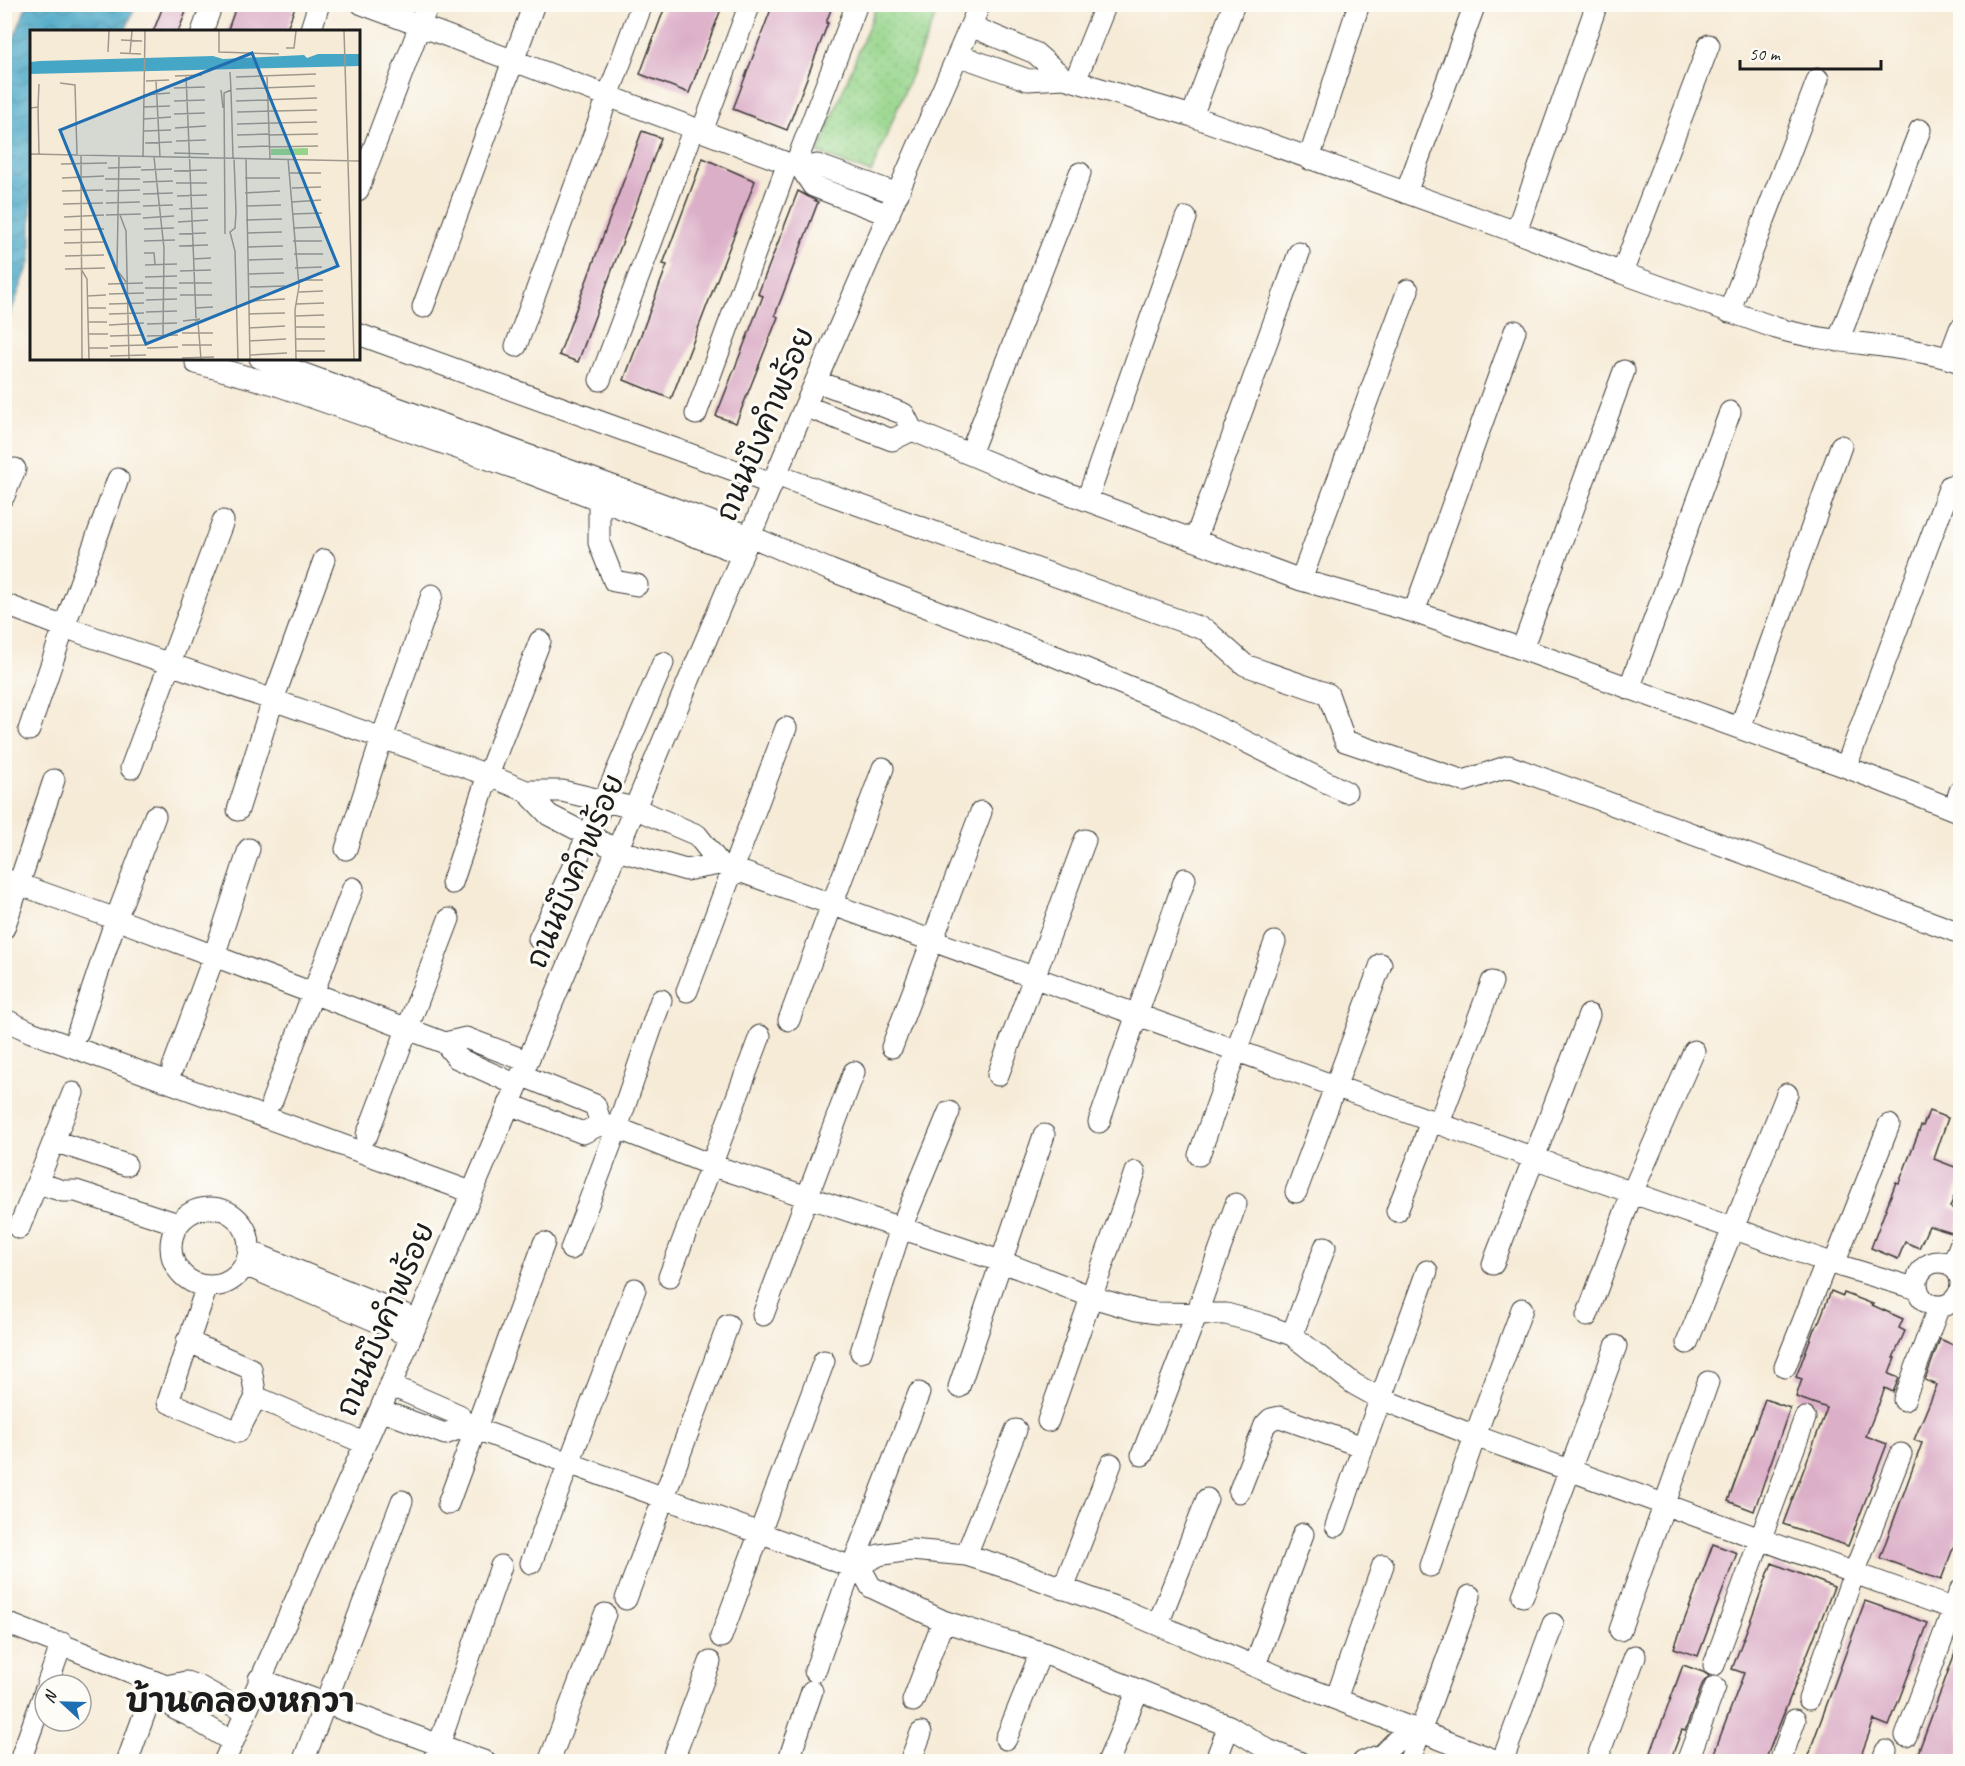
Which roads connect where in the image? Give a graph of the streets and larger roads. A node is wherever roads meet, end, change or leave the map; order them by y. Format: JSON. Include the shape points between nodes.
{"nodes":[{"id":1,"x":212,"y":4,"type":"edge"},
{"id":2,"x":319,"y":4,"type":"edge"},
{"id":3,"x":362,"y":4,"type":"edge"},
{"id":4,"x":428,"y":4,"type":"edge"},
{"id":5,"x":534,"y":4,"type":"edge"},
{"id":6,"x":642,"y":4,"type":"edge"},
{"id":7,"x":750,"y":4,"type":"edge"},
{"id":8,"x":857,"y":4,"type":"edge"},
{"id":9,"x":980,"y":4,"type":"edge"},
{"id":10,"x":1106,"y":4,"type":"edge"},
{"id":11,"x":1234,"y":4,"type":"edge"},
{"id":12,"x":1359,"y":4,"type":"edge"},
{"id":13,"x":1475,"y":4,"type":"edge"},
{"id":14,"x":1597,"y":4,"type":"edge"},
{"id":15,"x":420,"y":26,"type":"junction"},
{"id":16,"x":971,"y":27,"type":"junction"},
{"id":17,"x":203,"y":30,"type":"edge"},
{"id":18,"x":310,"y":30,"type":"edge"},
{"id":19,"x":1709,"y":45,"type":"dead end"},
{"id":20,"x":958,"y":55,"type":"junction"},
{"id":21,"x":513,"y":61,"type":"junction"},
{"id":22,"x":1818,"y":79,"type":"dead end"},
{"id":23,"x":1069,"y":80,"type":"junction"},
{"id":24,"x":608,"y":96,"type":"junction"},
{"id":25,"x":1192,"y":117,"type":"junction"},
{"id":26,"x":1920,"y":129,"type":"dead end"},
{"id":27,"x":698,"y":130,"type":"junction"},
{"id":28,"x":1309,"y":159,"type":"junction"},
{"id":29,"x":795,"y":166,"type":"junction"},
{"id":30,"x":1080,"y":173,"type":"dead end"},
{"id":31,"x":360,"y":185,"type":"edge"},
{"id":32,"x":1406,"y":193,"type":"junction"},
{"id":33,"x":898,"y":194,"type":"junction"},
{"id":34,"x":889,"y":215,"type":"junction"},
{"id":35,"x":1186,"y":218,"type":"dead end"},
{"id":36,"x":1516,"y":232,"type":"junction"},
{"id":37,"x":1299,"y":253,"type":"dead end"},
{"id":38,"x":1622,"y":273,"type":"junction"},
{"id":39,"x":1408,"y":290,"type":"dead end"},
{"id":40,"x":423,"y":307,"type":"dead end"},
{"id":41,"x":1729,"y":312,"type":"junction"},
{"id":42,"x":1960,"y":329,"type":"edge"},
{"id":43,"x":1515,"y":332,"type":"dead end"},
{"id":44,"x":360,"y":335,"type":"edge"},
{"id":45,"x":1838,"y":341,"type":"junction"},
{"id":46,"x":516,"y":346,"type":"dead end"},
{"id":47,"x":265,"y":360,"type":"edge"},
{"id":48,"x":1955,"y":360,"type":"edge"},
{"id":49,"x":196,"y":363,"type":"dead end"},
{"id":50,"x":1624,"y":371,"type":"dead end"},
{"id":51,"x":600,"y":380,"type":"dead end"},
{"id":52,"x":816,"y":381,"type":"junction"},
{"id":53,"x":805,"y":406,"type":"junction"},
{"id":54,"x":1730,"y":412,"type":"dead end"},
{"id":55,"x":696,"y":414,"type":"dead end"},
{"id":56,"x":912,"y":430,"type":"junction"},
{"id":57,"x":1841,"y":446,"type":"dead end"},
{"id":58,"x":970,"y":454,"type":"junction"},
{"id":59,"x":15,"y":469,"type":"dead end"},
{"id":60,"x":118,"y":479,"type":"dead end"},
{"id":61,"x":774,"y":479,"type":"junction"},
{"id":62,"x":1950,"y":486,"type":"dead end"},
{"id":63,"x":4,"y":496,"type":"edge"},
{"id":64,"x":599,"y":500,"type":"junction"},
{"id":65,"x":1087,"y":500,"type":"junction"},
{"id":66,"x":223,"y":521,"type":"dead end"},
{"id":67,"x":1195,"y":540,"type":"junction"},
{"id":68,"x":746,"y":545,"type":"junction"},
{"id":69,"x":324,"y":560,"type":"dead end"},
{"id":70,"x":1301,"y":580,"type":"junction"},
{"id":71,"x":637,"y":585,"type":"dead end"},
{"id":72,"x":432,"y":595,"type":"dead end"},
{"id":73,"x":4,"y":604,"type":"edge"},
{"id":74,"x":1414,"y":612,"type":"junction"},
{"id":75,"x":64,"y":627,"type":"junction"},
{"id":76,"x":540,"y":641,"type":"dead end"},
{"id":77,"x":1522,"y":649,"type":"junction"},
{"id":78,"x":663,"y":663,"type":"dead end"},
{"id":79,"x":170,"y":664,"type":"junction"},
{"id":80,"x":1629,"y":689,"type":"junction"},
{"id":81,"x":273,"y":700,"type":"junction"},
{"id":82,"x":786,"y":728,"type":"dead end"},
{"id":83,"x":1740,"y":728,"type":"junction"},
{"id":84,"x":29,"y":730,"type":"dead end"},
{"id":85,"x":382,"y":738,"type":"junction"},
{"id":86,"x":131,"y":768,"type":"dead end"},
{"id":87,"x":883,"y":768,"type":"dead end"},
{"id":88,"x":1846,"y":768,"type":"junction"},
{"id":89,"x":488,"y":775,"type":"junction"},
{"id":90,"x":54,"y":780,"type":"dead end"},
{"id":91,"x":526,"y":791,"type":"junction"},
{"id":92,"x":1346,"y":792,"type":"dead end"},
{"id":93,"x":604,"y":801,"type":"junction"},
{"id":94,"x":1958,"y":804,"type":"edge"},
{"id":95,"x":634,"y":808,"type":"junction"},
{"id":96,"x":238,"y":810,"type":"dead end"},
{"id":97,"x":981,"y":812,"type":"dead end"},
{"id":98,"x":155,"y":816,"type":"dead end"},
{"id":99,"x":588,"y":836,"type":"junction"},
{"id":100,"x":1085,"y":840,"type":"dead end"},
{"id":101,"x":249,"y":849,"type":"dead end"},
{"id":102,"x":346,"y":849,"type":"dead end"},
{"id":103,"x":617,"y":850,"type":"junction"},
{"id":104,"x":727,"y":866,"type":"junction"},
{"id":105,"x":1185,"y":879,"type":"dead end"},
{"id":106,"x":12,"y":882,"type":"edge"},
{"id":107,"x":452,"y":883,"type":"dead end"},
{"id":108,"x":353,"y":888,"type":"dead end"},
{"id":109,"x":832,"y":904,"type":"junction"},
{"id":110,"x":116,"y":919,"type":"junction"},
{"id":111,"x":449,"y":919,"type":"dead end"},
{"id":112,"x":4,"y":928,"type":"edge"},
{"id":113,"x":1960,"y":933,"type":"edge"},
{"id":114,"x":539,"y":939,"type":"dead end"},
{"id":115,"x":933,"y":940,"type":"junction"},
{"id":116,"x":1275,"y":942,"type":"dead end"},
{"id":117,"x":214,"y":956,"type":"junction"},
{"id":118,"x":1381,"y":964,"type":"dead end"},
{"id":119,"x":1034,"y":977,"type":"junction"},
{"id":120,"x":1492,"y":982,"type":"dead end"},
{"id":121,"x":687,"y":991,"type":"dead end"},
{"id":122,"x":314,"y":994,"type":"junction"},
{"id":123,"x":661,"y":1000,"type":"dead end"},
{"id":124,"x":1137,"y":1014,"type":"junction"},
{"id":125,"x":1589,"y":1015,"type":"dead end"},
{"id":126,"x":4,"y":1019,"type":"edge"},
{"id":127,"x":789,"y":1020,"type":"dead end"},
{"id":128,"x":406,"y":1029,"type":"junction"},
{"id":129,"x":78,"y":1032,"type":"dead end"},
{"id":130,"x":760,"y":1036,"type":"dead end"},
{"id":131,"x":892,"y":1047,"type":"dead end"},
{"id":132,"x":1237,"y":1050,"type":"junction"},
{"id":133,"x":1694,"y":1051,"type":"dead end"},
{"id":134,"x":173,"y":1067,"type":"dead end"},
{"id":135,"x":854,"y":1072,"type":"dead end"},
{"id":136,"x":998,"y":1076,"type":"dead end"},
{"id":137,"x":518,"y":1081,"type":"junction"},
{"id":138,"x":1335,"y":1086,"type":"junction"},
{"id":139,"x":73,"y":1094,"type":"dead end"},
{"id":140,"x":1787,"y":1094,"type":"dead end"},
{"id":141,"x":272,"y":1101,"type":"dead end"},
{"id":142,"x":949,"y":1112,"type":"dead end"},
{"id":143,"x":1435,"y":1121,"type":"junction"},
{"id":144,"x":1099,"y":1122,"type":"dead end"},
{"id":145,"x":1888,"y":1125,"type":"dead end"},
{"id":146,"x":609,"y":1126,"type":"junction"},
{"id":147,"x":1044,"y":1135,"type":"dead end"},
{"id":148,"x":367,"y":1136,"type":"dead end"},
{"id":149,"x":54,"y":1141,"type":"junction"},
{"id":150,"x":1199,"y":1155,"type":"dead end"},
{"id":151,"x":1534,"y":1158,"type":"junction"},
{"id":152,"x":126,"y":1165,"type":"dead end"},
{"id":153,"x":711,"y":1165,"type":"junction"},
{"id":154,"x":1136,"y":1172,"type":"dead end"},
{"id":155,"x":38,"y":1183,"type":"junction"},
{"id":156,"x":471,"y":1192,"type":"junction"},
{"id":157,"x":1296,"y":1192,"type":"dead end"},
{"id":158,"x":1632,"y":1193,"type":"junction"},
{"id":159,"x":808,"y":1197,"type":"junction"},
{"id":160,"x":1236,"y":1204,"type":"dead end"},
{"id":161,"x":1397,"y":1211,"type":"dead end"},
{"id":162,"x":20,"y":1228,"type":"dead end"},
{"id":163,"x":901,"y":1228,"type":"junction"},
{"id":164,"x":1733,"y":1228,"type":"junction"},
{"id":165,"x":176,"y":1232,"type":"junction"},
{"id":166,"x":544,"y":1243,"type":"dead end"},
{"id":167,"x":1960,"y":1245,"type":"edge"},
{"id":168,"x":1325,"y":1247,"type":"dead end"},
{"id":169,"x":571,"y":1249,"type":"dead end"},
{"id":170,"x":247,"y":1258,"type":"junction"},
{"id":171,"x":1000,"y":1261,"type":"junction"},
{"id":172,"x":1830,"y":1263,"type":"junction"},
{"id":173,"x":1493,"y":1264,"type":"dead end"},
{"id":174,"x":1952,"y":1267,"type":"junction"},
{"id":175,"x":1427,"y":1271,"type":"dead end"},
{"id":176,"x":669,"y":1277,"type":"dead end"},
{"id":177,"x":207,"y":1286,"type":"junction"},
{"id":178,"x":1960,"y":1287,"type":"edge"},
{"id":179,"x":635,"y":1289,"type":"dead end"},
{"id":180,"x":1917,"y":1289,"type":"junction"},
{"id":181,"x":1092,"y":1297,"type":"junction"},
{"id":182,"x":1939,"y":1306,"type":"junction"},
{"id":183,"x":1522,"y":1309,"type":"dead end"},
{"id":184,"x":1197,"y":1313,"type":"junction"},
{"id":185,"x":764,"y":1315,"type":"dead end"},
{"id":186,"x":1587,"y":1316,"type":"dead end"},
{"id":187,"x":728,"y":1325,"type":"dead end"},
{"id":188,"x":415,"y":1328,"type":"junction"},
{"id":189,"x":1292,"y":1335,"type":"junction"},
{"id":190,"x":187,"y":1341,"type":"junction"},
{"id":191,"x":1687,"y":1343,"type":"dead end"},
{"id":192,"x":1616,"y":1346,"type":"dead end"},
{"id":193,"x":861,"y":1352,"type":"dead end"},
{"id":194,"x":824,"y":1361,"type":"dead end"},
{"id":195,"x":1785,"y":1367,"type":"dead end"},
{"id":196,"x":1708,"y":1382,"type":"dead end"},
{"id":197,"x":390,"y":1385,"type":"junction"},
{"id":198,"x":959,"y":1387,"type":"dead end"},
{"id":199,"x":919,"y":1393,"type":"dead end"},
{"id":200,"x":256,"y":1397,"type":"junction"},
{"id":201,"x":1381,"y":1399,"type":"junction"},
{"id":202,"x":1904,"y":1400,"type":"dead end"},
{"id":203,"x":380,"y":1410,"type":"junction"},
{"id":204,"x":1805,"y":1418,"type":"dead end"},
{"id":205,"x":1048,"y":1421,"type":"dead end"},
{"id":206,"x":471,"y":1427,"type":"junction"},
{"id":207,"x":1016,"y":1430,"type":"dead end"},
{"id":208,"x":1475,"y":1436,"type":"junction"},
{"id":209,"x":364,"y":1443,"type":"junction"},
{"id":210,"x":1363,"y":1447,"type":"junction"},
{"id":211,"x":1901,"y":1454,"type":"dead end"},
{"id":212,"x":1142,"y":1455,"type":"dead end"},
{"id":213,"x":569,"y":1463,"type":"junction"},
{"id":214,"x":1110,"y":1464,"type":"dead end"},
{"id":215,"x":1570,"y":1469,"type":"junction"},
{"id":216,"x":1239,"y":1492,"type":"dead end"},
{"id":217,"x":664,"y":1498,"type":"junction"},
{"id":218,"x":1207,"y":1499,"type":"dead end"},
{"id":219,"x":402,"y":1501,"type":"dead end"},
{"id":220,"x":448,"y":1504,"type":"dead end"},
{"id":221,"x":1666,"y":1504,"type":"junction"},
{"id":222,"x":1336,"y":1526,"type":"dead end"},
{"id":223,"x":760,"y":1533,"type":"junction"},
{"id":224,"x":1303,"y":1534,"type":"dead end"},
{"id":225,"x":1760,"y":1538,"type":"junction"},
{"id":226,"x":966,"y":1555,"type":"junction"},
{"id":227,"x":531,"y":1563,"type":"dead end"},
{"id":228,"x":1383,"y":1565,"type":"dead end"},
{"id":229,"x":501,"y":1566,"type":"dead end"},
{"id":230,"x":855,"y":1566,"type":"junction"},
{"id":231,"x":1430,"y":1566,"type":"dead end"},
{"id":232,"x":1854,"y":1573,"type":"junction"},
{"id":233,"x":1063,"y":1589,"type":"junction"},
{"id":234,"x":1470,"y":1596,"type":"dead end"},
{"id":235,"x":1523,"y":1596,"type":"dead end"},
{"id":236,"x":626,"y":1599,"type":"dead end"},
{"id":237,"x":1957,"y":1600,"type":"edge"},
{"id":238,"x":605,"y":1614,"type":"dead end"},
{"id":239,"x":943,"y":1621,"type":"junction"},
{"id":240,"x":4,"y":1622,"type":"edge"},
{"id":241,"x":1158,"y":1624,"type":"junction"},
{"id":242,"x":1553,"y":1624,"type":"dead end"},
{"id":243,"x":1620,"y":1630,"type":"dead end"},
{"id":244,"x":721,"y":1637,"type":"dead end"},
{"id":245,"x":62,"y":1643,"type":"junction"},
{"id":246,"x":1041,"y":1652,"type":"junction"},
{"id":247,"x":1635,"y":1656,"type":"dead end"},
{"id":248,"x":710,"y":1662,"type":"dead end"},
{"id":249,"x":1255,"y":1665,"type":"junction"},
{"id":250,"x":1714,"y":1665,"type":"dead end"},
{"id":251,"x":51,"y":1673,"type":"edge"},
{"id":252,"x":259,"y":1679,"type":"junction"},
{"id":253,"x":161,"y":1684,"type":"junction"},
{"id":254,"x":1715,"y":1687,"type":"dead end"},
{"id":255,"x":1138,"y":1690,"type":"junction"},
{"id":256,"x":1336,"y":1699,"type":"junction"},
{"id":257,"x":1809,"y":1699,"type":"dead end"},
{"id":258,"x":913,"y":1701,"type":"dead end"},
{"id":259,"x":325,"y":1704,"type":"junction"},
{"id":260,"x":245,"y":1712,"type":"junction"},
{"id":261,"x":1795,"y":1720,"type":"dead end"},
{"id":262,"x":33,"y":1724,"type":"edge"},
{"id":263,"x":1228,"y":1726,"type":"junction"},
{"id":264,"x":1415,"y":1729,"type":"junction"},
{"id":265,"x":921,"y":1733,"type":"dead end"},
{"id":266,"x":1906,"y":1736,"type":"dead end"},
{"id":267,"x":1006,"y":1739,"type":"dead end"},
{"id":268,"x":233,"y":1742,"type":"junction"},
{"id":269,"x":436,"y":1753,"type":"edge"},
{"id":270,"x":22,"y":1755,"type":"dead end"},
{"id":271,"x":127,"y":1761,"type":"edge"},
{"id":272,"x":224,"y":1761,"type":"edge"},
{"id":273,"x":303,"y":1761,"type":"edge"},
{"id":274,"x":486,"y":1761,"type":"edge"},
{"id":275,"x":549,"y":1761,"type":"edge"},
{"id":276,"x":672,"y":1761,"type":"edge"},
{"id":277,"x":788,"y":1761,"type":"edge"},
{"id":278,"x":910,"y":1761,"type":"edge"},
{"id":279,"x":1108,"y":1761,"type":"edge"},
{"id":280,"x":1215,"y":1761,"type":"edge"},
{"id":281,"x":1299,"y":1761,"type":"edge"},
{"id":282,"x":1363,"y":1761,"type":"edge"},
{"id":283,"x":1409,"y":1761,"type":"edge"},
{"id":284,"x":1501,"y":1761,"type":"edge"},
{"id":285,"x":1596,"y":1761,"type":"edge"},
{"id":286,"x":1687,"y":1761,"type":"edge"},
{"id":287,"x":1780,"y":1761,"type":"edge"}],
"edges":[{"from":1,"to":17,"type":"street"},
{"from":2,"to":18,"type":"street"},
{"from":3,"to":15,"type":"street"},
{"from":4,"to":15,"type":"street"},
{"from":5,"to":21,"type":"street"},
{"from":6,"to":24,"type":"street"},
{"from":7,"to":27,"type":"street"},
{"from":8,"to":29,"type":"street"},
{"from":9,"to":16,"type":"street","name":"ถนนบึงคำพร้อย"},
{"from":10,"to":23,"type":"street"},
{"from":11,"to":25,"type":"street"},
{"from":12,"to":28,"type":"street"},
{"from":13,"to":32,"type":"street"},
{"from":14,"to":36,"type":"street"},
{"from":15,"to":21,"type":"street"},
{"from":15,"to":31,"type":"street"},
{"from":16,"to":20,"type":"street","name":"ถนนบึงคำพร้อย"},
{"from":16,"to":23,"type":"street","via":[[1035,53]]},
{"from":19,"to":38,"type":"street"},
{"from":20,"to":23,"type":"street","via":[[1028,80]]},
{"from":20,"to":33,"type":"street","name":"ถนนบึงคำพร้อย"},
{"from":21,"to":24,"type":"street"},
{"from":21,"to":40,"type":"street"},
{"from":22,"to":41,"type":"street"},
{"from":23,"to":25,"type":"street"},
{"from":24,"to":27,"type":"street"},
{"from":24,"to":46,"type":"street"},
{"from":25,"to":28,"type":"street"},
{"from":26,"to":45,"type":"street"},
{"from":27,"to":29,"type":"street"},
{"from":27,"to":51,"type":"street"},
{"from":28,"to":32,"type":"street"},
{"from":29,"to":33,"type":"street","via":[[817,165]]},
{"from":29,"to":34,"type":"street","via":[[813,186]]},
{"from":29,"to":55,"type":"street"},
{"from":30,"to":58,"type":"street"},
{"from":32,"to":36,"type":"street"},
{"from":33,"to":34,"type":"street","name":"ถนนบึงคำพร้อย"},
{"from":34,"to":52,"type":"street","name":"ถนนบึงคำพร้อย"},
{"from":35,"to":65,"type":"street"},
{"from":36,"to":38,"type":"street"},
{"from":37,"to":67,"type":"street"},
{"from":38,"to":41,"type":"street"},
{"from":39,"to":70,"type":"street"},
{"from":41,"to":45,"type":"street","via":[[1802,336]]},
{"from":42,"to":48,"type":"street"},
{"from":43,"to":74,"type":"street"},
{"from":44,"to":61,"type":"street"},
{"from":45,"to":48,"type":"street"},
{"from":47,"to":68,"type":"street"},
{"from":49,"to":64,"type":"street","via":[[274,384]]},
{"from":50,"to":77,"type":"street"},
{"from":52,"to":53,"type":"street","name":"ถนนบึงคำพร้อย"},
{"from":52,"to":56,"type":"street","via":[[904,414]]},
{"from":53,"to":56,"type":"street","via":[[892,440]]},
{"from":53,"to":61,"type":"street","name":"ถนนบึงคำพร้อย"},
{"from":54,"to":80,"type":"street"},
{"from":56,"to":58,"type":"street"},
{"from":57,"to":83,"type":"street"},
{"from":58,"to":65,"type":"street"},
{"from":59,"to":63,"type":"street"},
{"from":60,"to":75,"type":"street"},
{"from":61,"to":68,"type":"street","name":"ถนนบึงคำพร้อย"},
{"from":61,"to":113,"type":"street","via":[[1206,630],[1245,665],[1328,694],[1345,741],[1464,781],[1509,766]]},
{"from":62,"to":88,"type":"street"},
{"from":64,"to":68,"type":"street"},
{"from":64,"to":71,"type":"street","via":[[599,543],[614,581]]},
{"from":65,"to":67,"type":"street"},
{"from":66,"to":79,"type":"street"},
{"from":67,"to":70,"type":"street"},
{"from":68,"to":92,"type":"street","via":[[830,570],[1057,657],[1173,705]]},
{"from":68,"to":95,"type":"street","name":"ถนนบึงคำพร้อย"},
{"from":69,"to":81,"type":"street"},
{"from":70,"to":74,"type":"street"},
{"from":72,"to":85,"type":"street"},
{"from":73,"to":75,"type":"street"},
{"from":74,"to":77,"type":"street"},
{"from":75,"to":79,"type":"street"},
{"from":75,"to":84,"type":"street"},
{"from":76,"to":89,"type":"street"},
{"from":77,"to":80,"type":"street"},
{"from":78,"to":93,"type":"street"},
{"from":79,"to":81,"type":"street"},
{"from":79,"to":86,"type":"street"},
{"from":80,"to":83,"type":"street"},
{"from":81,"to":85,"type":"street"},
{"from":81,"to":96,"type":"street"},
{"from":82,"to":104,"type":"street"},
{"from":83,"to":88,"type":"street"},
{"from":85,"to":89,"type":"street"},
{"from":85,"to":102,"type":"street"},
{"from":87,"to":109,"type":"street"},
{"from":88,"to":94,"type":"street"},
{"from":89,"to":91,"type":"street"},
{"from":89,"to":107,"type":"street"},
{"from":90,"to":106,"type":"street"},
{"from":91,"to":93,"type":"street","via":[[562,791]]},
{"from":91,"to":99,"type":"street","via":[[549,815]]},
{"from":93,"to":95,"type":"street"},
{"from":93,"to":99,"type":"street"},
{"from":95,"to":103,"type":"street","name":"ถนนบึงคำพร้อย"},
{"from":95,"to":104,"type":"street","via":[[697,835]]},
{"from":97,"to":115,"type":"street"},
{"from":98,"to":110,"type":"street"},
{"from":99,"to":103,"type":"street"},
{"from":99,"to":114,"type":"street"},
{"from":100,"to":119,"type":"street"},
{"from":101,"to":117,"type":"street"},
{"from":103,"to":104,"type":"street","via":[[687,870]]},
{"from":103,"to":137,"type":"street","name":"ถนนบึงคำพร้อย"},
{"from":104,"to":109,"type":"street"},
{"from":104,"to":121,"type":"street"},
{"from":105,"to":124,"type":"street"},
{"from":106,"to":110,"type":"street"},
{"from":106,"to":112,"type":"street"},
{"from":108,"to":122,"type":"street"},
{"from":109,"to":115,"type":"street"},
{"from":109,"to":127,"type":"street"},
{"from":110,"to":117,"type":"street"},
{"from":110,"to":129,"type":"street"},
{"from":111,"to":128,"type":"street"},
{"from":115,"to":119,"type":"street"},
{"from":115,"to":131,"type":"street"},
{"from":116,"to":132,"type":"street"},
{"from":117,"to":122,"type":"street"},
{"from":117,"to":134,"type":"street"},
{"from":118,"to":138,"type":"street"},
{"from":119,"to":124,"type":"street"},
{"from":119,"to":136,"type":"street"},
{"from":120,"to":143,"type":"street"},
{"from":122,"to":128,"type":"street"},
{"from":122,"to":141,"type":"street"},
{"from":123,"to":146,"type":"street"},
{"from":124,"to":132,"type":"street"},
{"from":124,"to":144,"type":"street"},
{"from":125,"to":151,"type":"street"},
{"from":126,"to":156,"type":"street"},
{"from":128,"to":137,"type":"street","via":[[445,1044],[466,1038]]},
{"from":128,"to":148,"type":"street"},
{"from":130,"to":153,"type":"street"},
{"from":132,"to":138,"type":"street"},
{"from":132,"to":150,"type":"street"},
{"from":133,"to":158,"type":"street"},
{"from":135,"to":159,"type":"street"},
{"from":137,"to":146,"type":"street","via":[[595,1105]]},
{"from":137,"to":146,"type":"street","via":[[583,1133]]},
{"from":137,"to":156,"type":"street","name":"ถนนบึงคำพร้อย"},
{"from":138,"to":143,"type":"street"},
{"from":138,"to":157,"type":"street"},
{"from":139,"to":149,"type":"street"},
{"from":140,"to":164,"type":"street"},
{"from":142,"to":163,"type":"street"},
{"from":143,"to":151,"type":"street"},
{"from":143,"to":161,"type":"street"},
{"from":145,"to":172,"type":"street"},
{"from":146,"to":153,"type":"street"},
{"from":146,"to":169,"type":"street"},
{"from":147,"to":171,"type":"street"},
{"from":149,"to":152,"type":"street"},
{"from":149,"to":155,"type":"street"},
{"from":151,"to":158,"type":"street"},
{"from":151,"to":173,"type":"street"},
{"from":153,"to":159,"type":"street"},
{"from":153,"to":176,"type":"street"},
{"from":154,"to":181,"type":"street"},
{"from":155,"to":162,"type":"street"},
{"from":155,"to":165,"type":"street","via":[[63,1191],[71,1200]]},
{"from":156,"to":188,"type":"street","name":"ถนนบึงคำพร้อย"},
{"from":158,"to":164,"type":"street"},
{"from":158,"to":186,"type":"street"},
{"from":159,"to":163,"type":"street"},
{"from":159,"to":185,"type":"street"},
{"from":160,"to":184,"type":"street"},
{"from":163,"to":171,"type":"street"},
{"from":163,"to":193,"type":"street"},
{"from":164,"to":172,"type":"street"},
{"from":164,"to":191,"type":"street"},
{"from":165,"to":170,"type":"street","via":[[194,1211],[224,1210],[241,1222],[249,1240]]},
{"from":165,"to":177,"type":"street","via":[[172,1254],[180,1272]]},
{"from":166,"to":206,"type":"street"},
{"from":167,"to":174,"type":"street"},
{"from":168,"to":189,"type":"street"},
{"from":170,"to":177,"type":"street","via":[[227,1283]]},
{"from":170,"to":188,"type":"street"},
{"from":171,"to":181,"type":"street"},
{"from":171,"to":198,"type":"street"},
{"from":172,"to":180,"type":"street"},
{"from":172,"to":195,"type":"street"},
{"from":174,"to":178,"type":"street"},
{"from":174,"to":180,"type":"street","via":[[1930,1264],[1919,1274]]},
{"from":175,"to":201,"type":"street"},
{"from":177,"to":190,"type":"street"},
{"from":178,"to":182,"type":"street","via":[[1953,1301]]},
{"from":179,"to":213,"type":"street"},
{"from":180,"to":182,"type":"street","via":[[1925,1302]]},
{"from":181,"to":184,"type":"street","via":[[1155,1314]]},
{"from":181,"to":205,"type":"street"},
{"from":182,"to":202,"type":"street"},
{"from":183,"to":208,"type":"street"},
{"from":184,"to":189,"type":"street","via":[[1226,1314]]},
{"from":184,"to":212,"type":"street"},
{"from":187,"to":217,"type":"street"},
{"from":188,"to":197,"type":"street","name":"ถนนบึงคำพร้อย"},
{"from":189,"to":201,"type":"street","via":[[1354,1384]]},
{"from":190,"to":200,"type":"street","via":[[251,1369]]},
{"from":190,"to":200,"type":"street","via":[[168,1399],[170,1404],[238,1432]]},
{"from":192,"to":215,"type":"street"},
{"from":194,"to":223,"type":"street"},
{"from":196,"to":221,"type":"street"},
{"from":197,"to":203,"type":"street","name":"ถนนบึงคำพร้อย"},
{"from":197,"to":206,"type":"street","via":[[459,1415]]},
{"from":199,"to":230,"type":"street"},
{"from":200,"to":209,"type":"street"},
{"from":201,"to":208,"type":"street"},
{"from":201,"to":210,"type":"street"},
{"from":203,"to":206,"type":"street","via":[[444,1434]]},
{"from":203,"to":209,"type":"street","name":"ถนนบึงคำพร้อย"},
{"from":204,"to":225,"type":"street"},
{"from":206,"to":213,"type":"street"},
{"from":206,"to":220,"type":"street"},
{"from":207,"to":226,"type":"street"},
{"from":208,"to":215,"type":"street"},
{"from":208,"to":231,"type":"street"},
{"from":209,"to":252,"type":"street","name":"ถนนบึงคำพร้อย"},
{"from":210,"to":216,"type":"street","via":[[1280,1417],[1271,1419],[1265,1425]]},
{"from":210,"to":222,"type":"street"},
{"from":211,"to":232,"type":"street"},
{"from":213,"to":217,"type":"street"},
{"from":213,"to":227,"type":"street"},
{"from":214,"to":233,"type":"street"},
{"from":215,"to":221,"type":"street"},
{"from":215,"to":235,"type":"street"},
{"from":217,"to":223,"type":"street"},
{"from":217,"to":236,"type":"street"},
{"from":218,"to":241,"type":"street"},
{"from":219,"to":259,"type":"street"},
{"from":221,"to":225,"type":"street"},
{"from":221,"to":243,"type":"street"},
{"from":223,"to":230,"type":"street"},
{"from":223,"to":244,"type":"street"},
{"from":224,"to":249,"type":"street"},
{"from":225,"to":232,"type":"street"},
{"from":225,"to":250,"type":"street"},
{"from":226,"to":230,"type":"street","via":[[910,1550],[879,1555]]},
{"from":226,"to":233,"type":"street"},
{"from":228,"to":256,"type":"street"},
{"from":229,"to":269,"type":"street"},
{"from":230,"to":239,"type":"street","via":[[871,1587]]},
{"from":230,"to":277,"type":"street"},
{"from":232,"to":237,"type":"street"},
{"from":232,"to":257,"type":"street"},
{"from":233,"to":241,"type":"street"},
{"from":234,"to":264,"type":"street"},
{"from":237,"to":266,"type":"street"},
{"from":238,"to":275,"type":"street"},
{"from":239,"to":246,"type":"street"},
{"from":239,"to":258,"type":"street"},
{"from":240,"to":245,"type":"street"},
{"from":241,"to":249,"type":"street"},
{"from":242,"to":284,"type":"street"},
{"from":245,"to":251,"type":"street"},
{"from":245,"to":253,"type":"street"},
{"from":246,"to":255,"type":"street"},
{"from":246,"to":267,"type":"street"},
{"from":247,"to":285,"type":"street"},
{"from":248,"to":276,"type":"street"},
{"from":249,"to":256,"type":"street"},
{"from":252,"to":259,"type":"street"},
{"from":252,"to":260,"type":"street","name":"ถนนบึงคำพร้อย"},
{"from":253,"to":260,"type":"street","via":[[186,1682]]},
{"from":253,"to":268,"type":"street","via":[[175,1709]]},
{"from":253,"to":271,"type":"street"},
{"from":254,"to":286,"type":"street"},
{"from":255,"to":263,"type":"street"},
{"from":255,"to":279,"type":"street"},
{"from":256,"to":264,"type":"street"},
{"from":259,"to":269,"type":"street"},
{"from":259,"to":273,"type":"street"},
{"from":260,"to":268,"type":"street","name":"ถนนบึงคำพร้อย"},
{"from":261,"to":287,"type":"street"},
{"from":262,"to":270,"type":"street"},
{"from":263,"to":280,"type":"street"},
{"from":263,"to":281,"type":"street","via":[[1268,1750]]},
{"from":264,"to":282,"type":"street","via":[[1383,1754]]},
{"from":264,"to":283,"type":"street"},
{"from":264,"to":284,"type":"street"},
{"from":265,"to":278,"type":"street"},
{"from":268,"to":272,"type":"street","name":"ถนนบึงคำพร้อย"},
{"from":269,"to":274,"type":"street"}]}
